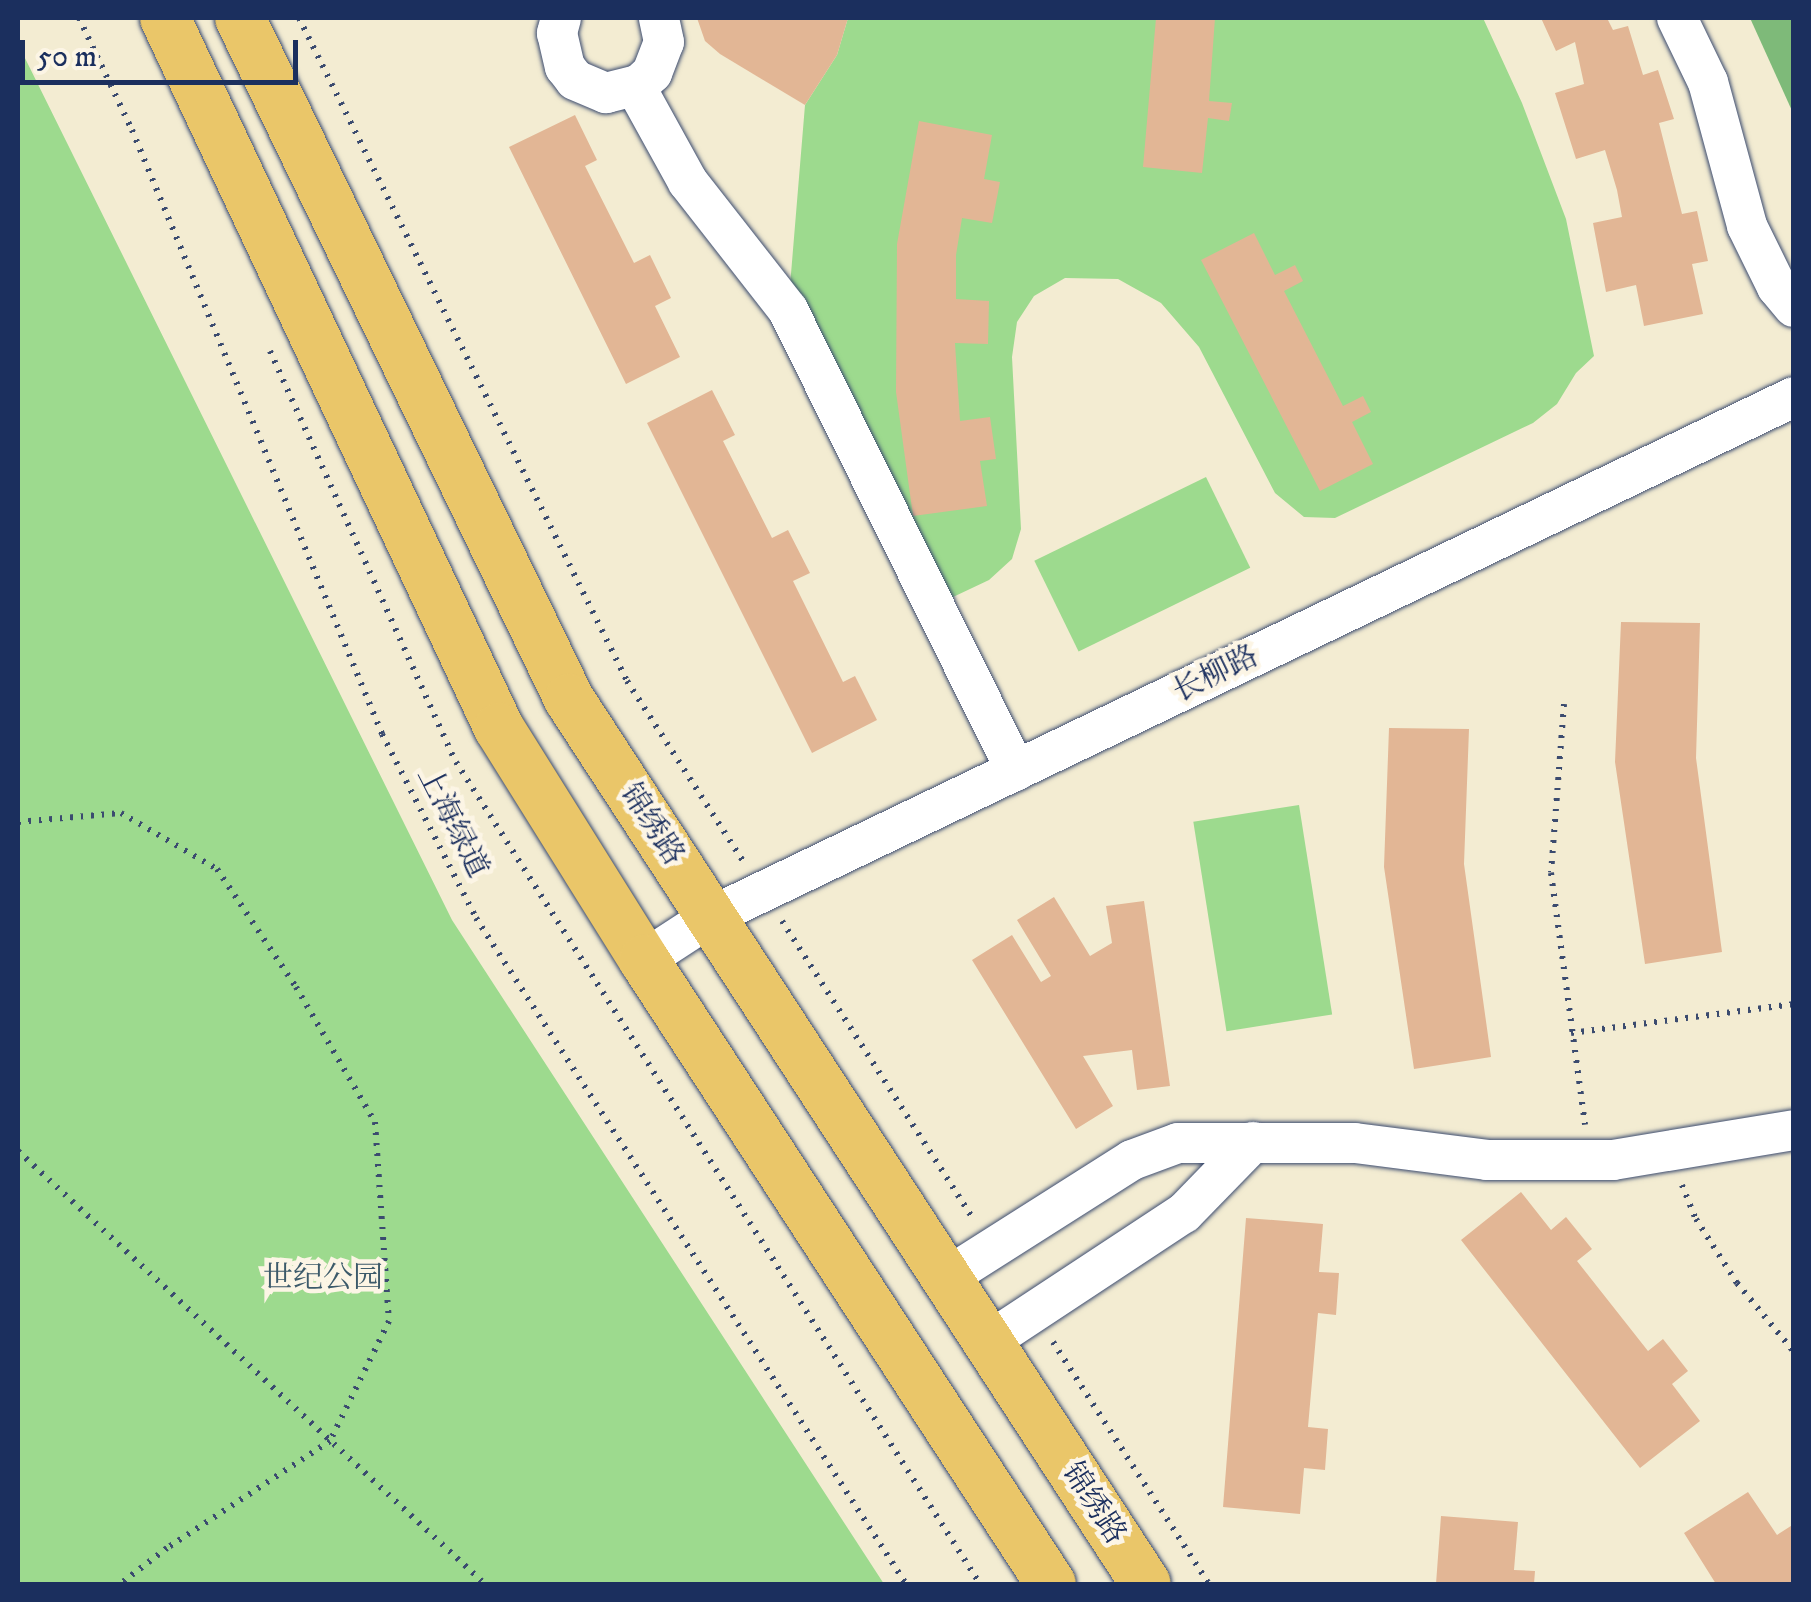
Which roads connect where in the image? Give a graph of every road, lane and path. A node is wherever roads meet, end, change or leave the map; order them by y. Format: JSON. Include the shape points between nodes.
{"nodes":[{"id":1,"x":79,"y":18,"type":"edge"},
{"id":2,"x":165,"y":18,"type":"edge"},
{"id":3,"x":240,"y":18,"type":"edge"},
{"id":4,"x":299,"y":18,"type":"edge"},
{"id":5,"x":561,"y":18,"type":"edge"},
{"id":6,"x":659,"y":18,"type":"edge"},
{"id":7,"x":1677,"y":18,"type":"edge"},
{"id":8,"x":635,"y":86,"type":"junction"},
{"id":9,"x":1794,"y":307,"type":"edge"},
{"id":10,"x":1794,"y":397,"type":"edge"},
{"id":11,"x":1564,"y":704,"type":"dead end"},
{"id":12,"x":1016,"y":771,"type":"junction"},
{"id":13,"x":18,"y":822,"type":"edge"},
{"id":14,"x":764,"y":894,"type":"junction"},
{"id":15,"x":710,"y":917,"type":"junction"},
{"id":16,"x":644,"y":960,"type":"junction"},
{"id":17,"x":1794,"y":1004,"type":"edge"},
{"id":18,"x":1570,"y":1034,"type":"junction"},
{"id":19,"x":1794,"y":1130,"type":"edge"},
{"id":20,"x":1253,"y":1142,"type":"junction"},
{"id":21,"x":18,"y":1151,"type":"edge"},
{"id":22,"x":1669,"y":1151,"type":"junction"},
{"id":23,"x":1590,"y":1160,"type":"junction"},
{"id":24,"x":992,"y":1248,"type":"junction"},
{"id":25,"x":946,"y":1278,"type":"junction"},
{"id":26,"x":1033,"y":1312,"type":"junction"},
{"id":27,"x":988,"y":1342,"type":"junction"},
{"id":28,"x":1794,"y":1352,"type":"edge"},
{"id":29,"x":330,"y":1441,"type":"junction"},
{"id":30,"x":120,"y":1584,"type":"edge"},
{"id":31,"x":484,"y":1584,"type":"edge"},
{"id":32,"x":906,"y":1584,"type":"edge"},
{"id":33,"x":1051,"y":1584,"type":"edge"},
{"id":34,"x":1146,"y":1584,"type":"edge"},
{"id":35,"x":1209,"y":1584,"type":"edge"}],
"edges":[{"from":1,"to":32,"type":"path","name":"上海绿道","via":[[140,148],[382,734],[476,918]]},
{"from":2,"to":16,"type":"main road","via":[[499,728]]},
{"from":3,"to":15,"type":"main road","name":"锦绣路","via":[[570,699]]},
{"from":4,"to":14,"type":"path","via":[[628,681]]},
{"from":5,"to":8,"type":"street","via":[[558,52],[576,80],[606,93]]},
{"from":6,"to":8,"type":"street","via":[[660,59]]},
{"from":7,"to":9,"type":"street","via":[[1708,82],[1748,226]]},
{"from":8,"to":12,"type":"street","via":[[688,182],[788,310]]},
{"from":10,"to":12,"type":"street","name":"长柳路"},
{"from":11,"to":18,"type":"path","via":[[1550,874]]},
{"from":12,"to":14,"type":"street","name":"长柳路"},
{"from":13,"to":29,"type":"path","via":[[121,813],[217,869],[296,986],[375,1122],[389,1321]]},
{"from":14,"to":15,"type":"street","name":"长柳路"},
{"from":14,"to":24,"type":"path"},
{"from":15,"to":16,"type":"street","name":"长柳路"},
{"from":15,"to":25,"type":"main road","name":"锦绣路"},
{"from":16,"to":33,"type":"main road"},
{"from":17,"to":18,"type":"path"},
{"from":18,"to":23,"type":"path"},
{"from":19,"to":22,"type":"street"},
{"from":20,"to":23,"type":"street","via":[[1355,1142],[1487,1160]]},
{"from":20,"to":24,"type":"street","via":[[1178,1143],[1132,1160]]},
{"from":20,"to":26,"type":"street","via":[[1184,1213]]},
{"from":21,"to":29,"type":"path"},
{"from":22,"to":23,"type":"street"},
{"from":22,"to":28,"type":"path","via":[[1696,1219],[1736,1283]]},
{"from":24,"to":25,"type":"street"},
{"from":25,"to":27,"type":"main road","name":"锦绣路"},
{"from":26,"to":27,"type":"street"},
{"from":26,"to":35,"type":"path"},
{"from":27,"to":34,"type":"main road","name":"锦绣路"},
{"from":29,"to":30,"type":"path"},
{"from":29,"to":31,"type":"path"}]}
